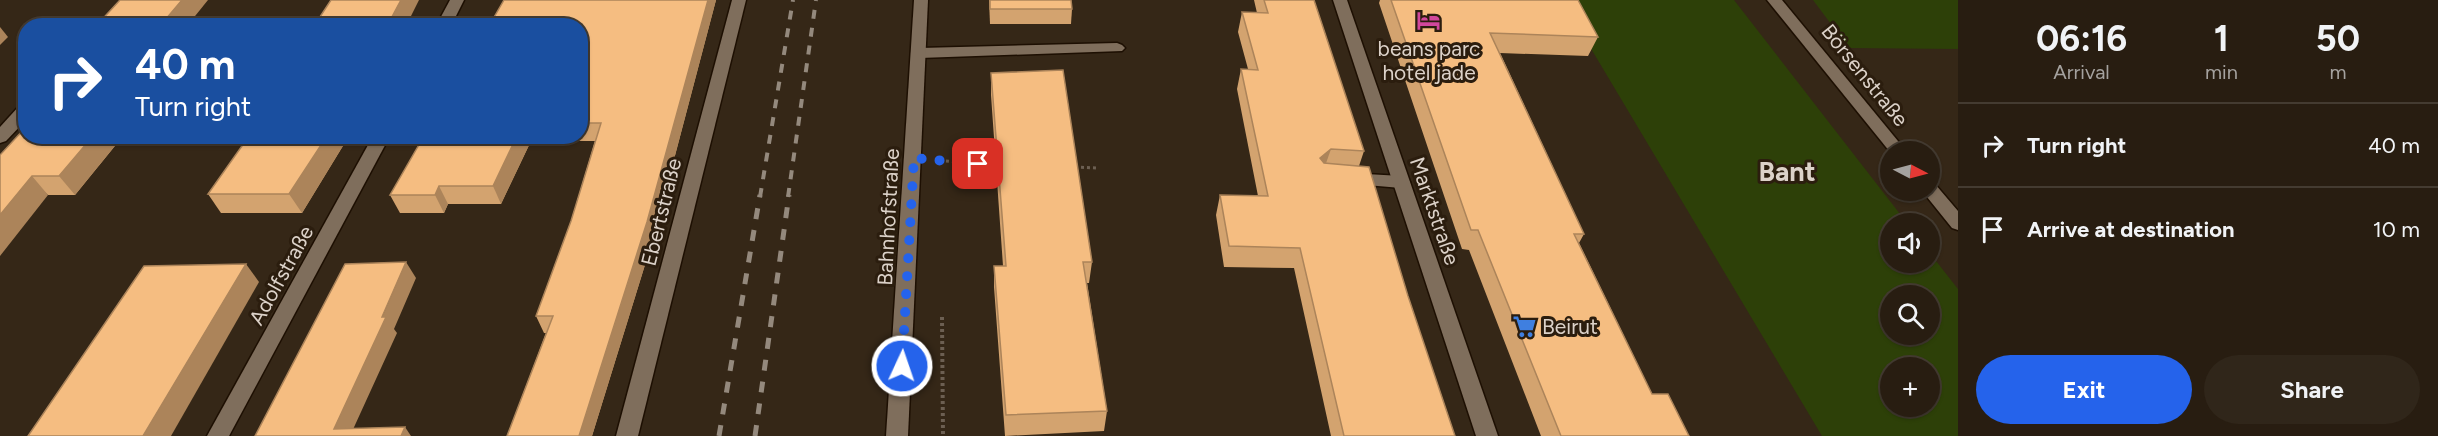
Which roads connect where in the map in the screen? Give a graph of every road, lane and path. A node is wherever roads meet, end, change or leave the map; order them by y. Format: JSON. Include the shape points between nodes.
{"nodes":[{"id":1,"x":457,"y":0,"type":"edge"},
{"id":2,"x":738,"y":0,"type":"edge"},
{"id":3,"x":921,"y":0,"type":"edge"},
{"id":4,"x":1340,"y":0,"type":"edge"},
{"id":5,"x":1774,"y":0,"type":"edge"},
{"id":6,"x":447,"y":18,"type":"edge"},
{"id":7,"x":1117,"y":48,"type":"dead end"},
{"id":8,"x":920,"y":53,"type":"junction"},
{"id":9,"x":18,"y":118,"type":"edge"},
{"id":10,"x":0,"y":137,"type":"edge"},
{"id":11,"x":1890,"y":141,"type":"edge"},
{"id":12,"x":378,"y":144,"type":"edge"},
{"id":13,"x":914,"y":158,"type":"junction"},
{"id":14,"x":996,"y":166,"type":"edge"},
{"id":15,"x":1072,"y":167,"type":"edge"},
{"id":16,"x":1098,"y":168,"type":"dead end"},
{"id":17,"x":1335,"y":178,"type":"edge"},
{"id":18,"x":1401,"y":182,"type":"junction"},
{"id":19,"x":1940,"y":201,"type":"edge"},
{"id":20,"x":1958,"y":223,"type":"edge"},
{"id":21,"x":218,"y":436,"type":"edge"},
{"id":22,"x":627,"y":436,"type":"edge"},
{"id":23,"x":897,"y":436,"type":"edge"},
{"id":24,"x":1487,"y":436,"type":"edge"}],
"edges":[{"from":1,"to":6,"type":"street"},
{"from":2,"to":22,"type":"street","name":"Ebertstraße"},
{"from":3,"to":8,"type":"street","name":"Bahnhofstraße"},
{"from":4,"to":18,"type":"street","name":"Marktstraße"},
{"from":5,"to":11,"type":"street","name":"Börsenstraße"},
{"from":7,"to":8,"type":"street"},
{"from":8,"to":13,"type":"street","name":"Bahnhofstraße"},
{"from":9,"to":10,"type":"street"},
{"from":12,"to":21,"type":"street","name":"Adolfstraße"},
{"from":13,"to":14,"type":"path"},
{"from":13,"to":23,"type":"street","name":"Bahnhofstraße"},
{"from":15,"to":16,"type":"path"},
{"from":17,"to":18,"type":"street"},
{"from":18,"to":24,"type":"street","name":"Marktstraße"},
{"from":19,"to":20,"type":"street"}]}
